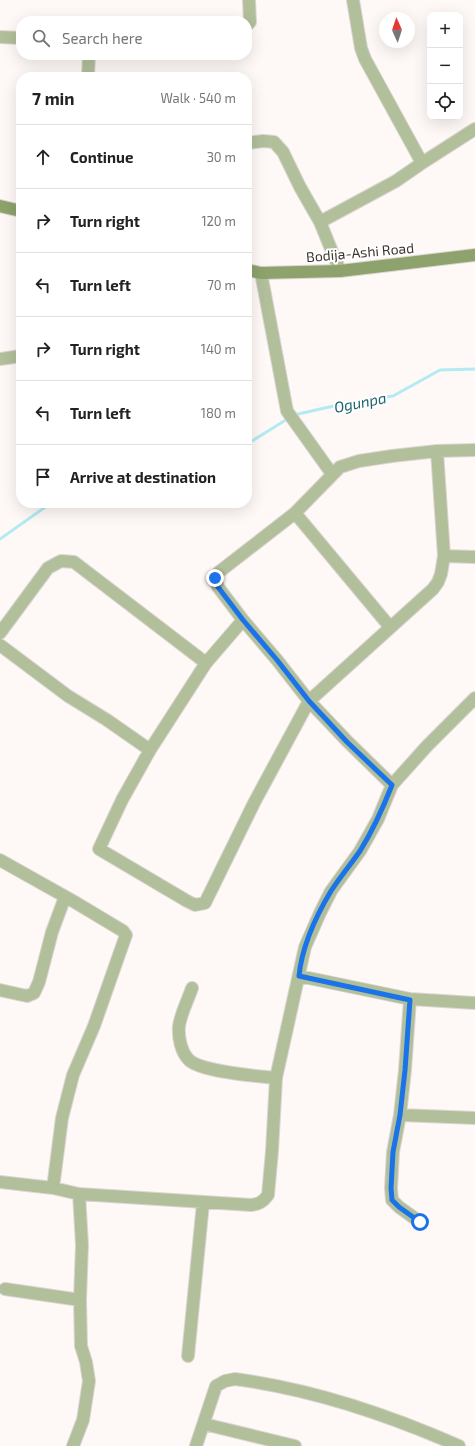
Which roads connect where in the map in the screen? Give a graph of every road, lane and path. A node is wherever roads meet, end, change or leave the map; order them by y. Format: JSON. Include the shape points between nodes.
{"nodes":[{"id":1,"x":249,"y":0,"type":"edge"},
{"id":2,"x":352,"y":0,"type":"edge"},
{"id":3,"x":250,"y":16,"type":"edge"},
{"id":4,"x":0,"y":37,"type":"edge"},
{"id":5,"x":16,"y":38,"type":"edge"},
{"id":6,"x":89,"y":60,"type":"edge"},
{"id":7,"x":88,"y":72,"type":"edge"},
{"id":8,"x":475,"y":129,"type":"edge"},
{"id":9,"x":252,"y":142,"type":"edge"},
{"id":10,"x":422,"y":163,"type":"junction"},
{"id":11,"x":0,"y":206,"type":"edge"},
{"id":12,"x":16,"y":211,"type":"edge"},
{"id":13,"x":320,"y":222,"type":"junction"},
{"id":14,"x":475,"y":255,"type":"edge"},
{"id":15,"x":252,"y":271,"type":"edge"},
{"id":16,"x":340,"y":271,"type":"junction"},
{"id":17,"x":261,"y":273,"type":"junction"},
{"id":18,"x":16,"y":356,"type":"edge"},
{"id":19,"x":0,"y":358,"type":"edge"},
{"id":20,"x":475,"y":450,"type":"edge"},
{"id":21,"x":437,"y":451,"type":"junction"},
{"id":22,"x":332,"y":474,"type":"junction"},
{"id":23,"x":295,"y":513,"type":"junction"},
{"id":24,"x":444,"y":556,"type":"junction"},
{"id":25,"x":475,"y":557,"type":"edge"},
{"id":26,"x":243,"y":620,"type":"junction"},
{"id":27,"x":390,"y":627,"type":"junction"},
{"id":28,"x":0,"y":633,"type":"edge"},
{"id":29,"x":0,"y":645,"type":"edge"},
{"id":30,"x":206,"y":663,"type":"junction"},
{"id":31,"x":475,"y":698,"type":"edge"},
{"id":32,"x":309,"y":701,"type":"junction"},
{"id":33,"x":150,"y":750,"type":"junction"},
{"id":34,"x":392,"y":785,"type":"junction"},
{"id":35,"x":0,"y":860,"type":"edge"},
{"id":36,"x":65,"y":897,"type":"junction"},
{"id":37,"x":299,"y":976,"type":"junction"},
{"id":38,"x":192,"y":988,"type":"dead end"},
{"id":39,"x":0,"y":990,"type":"edge"},
{"id":40,"x":410,"y":1000,"type":"junction"},
{"id":41,"x":475,"y":1003,"type":"edge"},
{"id":42,"x":276,"y":1078,"type":"junction"},
{"id":43,"x":400,"y":1115,"type":"junction"},
{"id":44,"x":475,"y":1118,"type":"edge"},
{"id":45,"x":0,"y":1182,"type":"edge"},
{"id":46,"x":53,"y":1188,"type":"junction"},
{"id":47,"x":80,"y":1194,"type":"junction"},
{"id":48,"x":203,"y":1203,"type":"junction"},
{"id":49,"x":420,"y":1222,"type":"dead end"},
{"id":50,"x":5,"y":1289,"type":"dead end"},
{"id":51,"x":80,"y":1300,"type":"junction"},
{"id":52,"x":188,"y":1356,"type":"dead end"},
{"id":53,"x":204,"y":1424,"type":"junction"},
{"id":54,"x":437,"y":1442,"type":"edge"},
{"id":55,"x":73,"y":1446,"type":"edge"},
{"id":56,"x":196,"y":1446,"type":"edge"},
{"id":57,"x":295,"y":1446,"type":"edge"},
{"id":58,"x":459,"y":1446,"type":"edge"}],
"edges":[{"from":1,"to":3,"type":"street"},
{"from":2,"to":10,"type":"street","via":[[365,59]]},
{"from":4,"to":5,"type":"street"},
{"from":6,"to":7,"type":"street"},
{"from":8,"to":10,"type":"street"},
{"from":9,"to":13,"type":"street","via":[[274,142],[283,152]]},
{"from":10,"to":13,"type":"street","via":[[396,182]]},
{"from":11,"to":12,"type":"street"},
{"from":13,"to":16,"type":"street"},
{"from":14,"to":16,"type":"street","name":"Bodija-Ashi Road"},
{"from":15,"to":17,"type":"street","name":"Bodija-Ashi Road"},
{"from":16,"to":17,"type":"street","name":"Bodija-Ashi Road"},
{"from":17,"to":22,"type":"street","via":[[290,416]]},
{"from":18,"to":19,"type":"street"},
{"from":20,"to":21,"type":"street"},
{"from":21,"to":22,"type":"street","via":[[359,461],[340,467]]},
{"from":21,"to":24,"type":"street"},
{"from":22,"to":23,"type":"street"},
{"from":23,"to":26,"type":"street","via":[[218,572],[215,578],[218,587]]},
{"from":23,"to":27,"type":"street"},
{"from":24,"to":25,"type":"street"},
{"from":24,"to":27,"type":"street","via":[[441,574],[433,589]]},
{"from":26,"to":30,"type":"street"},
{"from":26,"to":32,"type":"street"},
{"from":27,"to":32,"type":"street"},
{"from":28,"to":30,"type":"street","via":[[48,568],[61,561],[68,561],[74,562]]},
{"from":29,"to":33,"type":"street","via":[[68,696]]},
{"from":30,"to":33,"type":"street"},
{"from":31,"to":34,"type":"street"},
{"from":32,"to":33,"type":"street","via":[[254,803],[205,903],[195,905],[187,902],[99,849]]},
{"from":32,"to":34,"type":"street"},
{"from":34,"to":37,"type":"street","via":[[378,819],[360,851],[331,891],[320,913],[305,947]]},
{"from":35,"to":36,"type":"street"},
{"from":36,"to":39,"type":"street","via":[[34,993],[27,996]]},
{"from":36,"to":46,"type":"street","via":[[126,935],[100,1012],[73,1076],[62,1118]]},
{"from":37,"to":40,"type":"street"},
{"from":37,"to":42,"type":"street"},
{"from":38,"to":42,"type":"street","via":[[179,1031],[182,1048],[190,1062],[223,1072]]},
{"from":40,"to":41,"type":"street"},
{"from":40,"to":43,"type":"street"},
{"from":42,"to":48,"type":"street","via":[[268,1196],[259,1204],[251,1205]]},
{"from":43,"to":44,"type":"street"},
{"from":43,"to":49,"type":"street","via":[[393,1152],[392,1200]]},
{"from":45,"to":46,"type":"street"},
{"from":46,"to":47,"type":"street"},
{"from":47,"to":48,"type":"street"},
{"from":47,"to":51,"type":"street"},
{"from":48,"to":52,"type":"street"},
{"from":50,"to":51,"type":"street"},
{"from":51,"to":55,"type":"street","via":[[81,1346],[89,1381],[83,1420]]},
{"from":53,"to":54,"type":"street","via":[[216,1386],[235,1379],[317,1396],[360,1409]]},
{"from":53,"to":56,"type":"street"},
{"from":53,"to":57,"type":"street"},
{"from":54,"to":58,"type":"street"}]}
